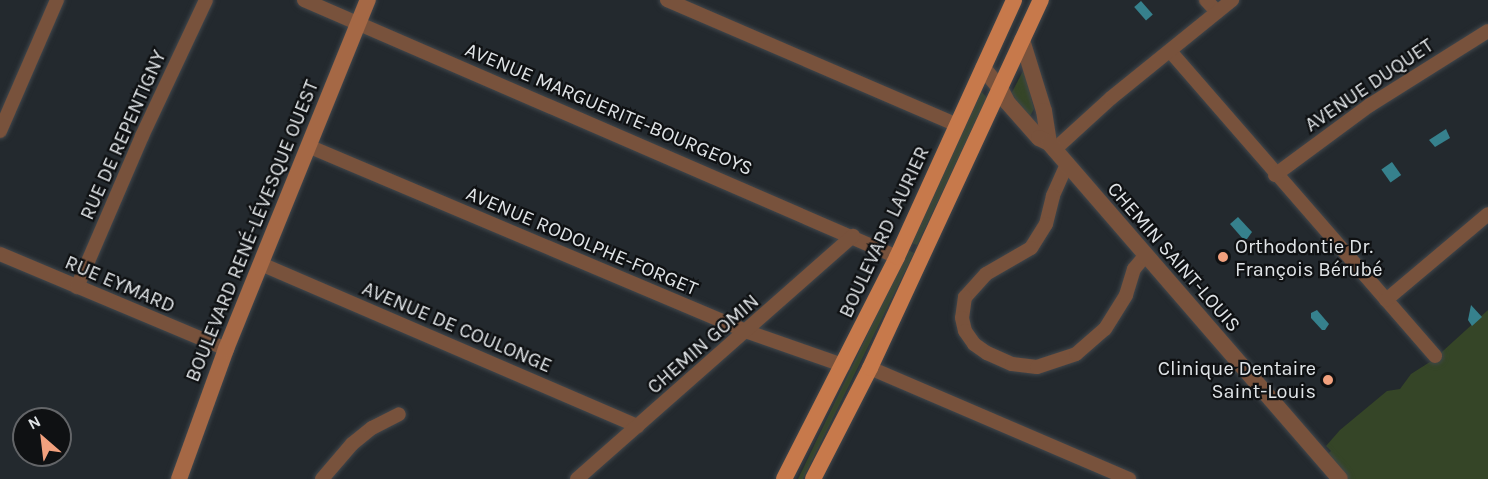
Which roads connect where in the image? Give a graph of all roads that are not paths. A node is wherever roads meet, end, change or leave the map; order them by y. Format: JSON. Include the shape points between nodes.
{"nodes":[{"id":1,"x":57,"y":0,"type":"edge"},
{"id":2,"x":206,"y":0,"type":"edge"},
{"id":3,"x":304,"y":0,"type":"edge"},
{"id":4,"x":368,"y":0,"type":"edge"},
{"id":5,"x":667,"y":0,"type":"edge"},
{"id":6,"x":1014,"y":0,"type":"edge"},
{"id":7,"x":1041,"y":0,"type":"edge"},
{"id":8,"x":1206,"y":0,"type":"edge"},
{"id":9,"x":1232,"y":0,"type":"edge"},
{"id":10,"x":1217,"y":12,"type":"junction"},
{"id":11,"x":359,"y":22,"type":"junction"},
{"id":12,"x":1488,"y":31,"type":"edge"},
{"id":13,"x":1022,"y":40,"type":"junction"},
{"id":14,"x":1170,"y":51,"type":"junction"},
{"id":15,"x":983,"y":68,"type":"junction"},
{"id":16,"x":1000,"y":88,"type":"junction"},
{"id":17,"x":957,"y":125,"type":"junction"},
{"id":18,"x":0,"y":131,"type":"edge"},
{"id":19,"x":308,"y":146,"type":"junction"},
{"id":20,"x":1052,"y":146,"type":"junction"},
{"id":21,"x":1067,"y":164,"type":"junction"},
{"id":22,"x":1275,"y":175,"type":"junction"},
{"id":23,"x":1488,"y":214,"type":"edge"},
{"id":24,"x":853,"y":236,"type":"junction"},
{"id":25,"x":0,"y":255,"type":"edge"},
{"id":26,"x":1145,"y":256,"type":"junction"},
{"id":27,"x":897,"y":257,"type":"junction"},
{"id":28,"x":261,"y":264,"type":"junction"},
{"id":29,"x":77,"y":286,"type":"junction"},
{"id":30,"x":1386,"y":300,"type":"junction"},
{"id":31,"x":748,"y":332,"type":"junction"},
{"id":32,"x":226,"y":349,"type":"junction"},
{"id":33,"x":1435,"y":356,"type":"dead end"},
{"id":34,"x":843,"y":365,"type":"junction"},
{"id":35,"x":870,"y":368,"type":"junction"},
{"id":36,"x":399,"y":414,"type":"dead end"},
{"id":37,"x":638,"y":426,"type":"junction"},
{"id":38,"x":179,"y":479,"type":"edge"},
{"id":39,"x":322,"y":479,"type":"edge"},
{"id":40,"x":577,"y":479,"type":"edge"},
{"id":41,"x":784,"y":479,"type":"edge"},
{"id":42,"x":813,"y":479,"type":"edge"},
{"id":43,"x":1129,"y":479,"type":"edge"},
{"id":44,"x":1340,"y":479,"type":"edge"}],
"edges":[{"from":1,"to":18,"type":"street"},
{"from":2,"to":29,"type":"street","name":"RUE DE REPENTIGNY"},
{"from":3,"to":11,"type":"street","name":"AVENUE MARGUERITE-BOURGEOYS"},
{"from":4,"to":11,"type":"main road","name":"BOULEVARD RENÉ-LÉVESQUE OUEST"},
{"from":5,"to":17,"type":"street"},
{"from":6,"to":15,"type":"main road","name":"BOULEVARD LAURIER"},
{"from":7,"to":13,"type":"main road"},
{"from":8,"to":10,"type":"street"},
{"from":9,"to":10,"type":"street"},
{"from":10,"to":14,"type":"street"},
{"from":11,"to":19,"type":"main road","name":"BOULEVARD RENÉ-LÉVESQUE OUEST"},
{"from":11,"to":24,"type":"street","name":"AVENUE MARGUERITE-BOURGEOYS"},
{"from":12,"to":22,"type":"street","name":"AVENUE DUQUET","via":[[1370,105]]},
{"from":13,"to":16,"type":"main road"},
{"from":13,"to":20,"type":"street"},
{"from":14,"to":20,"type":"street"},
{"from":14,"to":22,"type":"street"},
{"from":15,"to":16,"type":"street","name":"CHEMIN SAINT-LOUIS"},
{"from":15,"to":17,"type":"main road","name":"BOULEVARD LAURIER"},
{"from":16,"to":20,"type":"street","name":"CHEMIN SAINT-LOUIS","via":[[1007,102],[1039,138]]},
{"from":16,"to":35,"type":"main road"},
{"from":17,"to":27,"type":"main road","name":"BOULEVARD LAURIER"},
{"from":19,"to":28,"type":"main road","name":"BOULEVARD RENÉ-LÉVESQUE OUEST"},
{"from":19,"to":31,"type":"street","name":"AVENUE RODOLPHE-FORGET"},
{"from":20,"to":21,"type":"street","name":"CHEMIN SAINT-LOUIS"},
{"from":21,"to":26,"type":"street","name":"CHEMIN SAINT-LOUIS"},
{"from":21,"to":26,"type":"street","via":[[1053,196],[1047,224],[1031,248],[986,274],[965,297],[962,318],[974,344],[1012,364],[1037,368],[1076,354],[1105,329],[1126,295],[1134,269]]},
{"from":22,"to":30,"type":"street"},
{"from":23,"to":30,"type":"street"},
{"from":24,"to":27,"type":"street","name":"AVENUE MARGUERITE-BOURGEOYS"},
{"from":24,"to":31,"type":"street","name":"CHEMIN GOMIN"},
{"from":25,"to":29,"type":"street","name":"RUE EYMARD"},
{"from":26,"to":44,"type":"street","name":"CHEMIN SAINT-LOUIS"},
{"from":27,"to":34,"type":"main road","name":"BOULEVARD LAURIER"},
{"from":28,"to":32,"type":"main road","name":"BOULEVARD RENÉ-LÉVESQUE OUEST"},
{"from":28,"to":37,"type":"street","name":"AVENUE DE COULONGE"},
{"from":29,"to":32,"type":"street","name":"RUE EYMARD"},
{"from":30,"to":33,"type":"street"},
{"from":31,"to":34,"type":"street","name":"AVENUE RODOLPHE-FORGET"},
{"from":31,"to":37,"type":"street","name":"CHEMIN GOMIN"},
{"from":32,"to":38,"type":"main road","name":"BOULEVARD RENÉ-LÉVESQUE OUEST"},
{"from":34,"to":41,"type":"main road","name":"BOULEVARD LAURIER"},
{"from":35,"to":42,"type":"main road"},
{"from":35,"to":43,"type":"street"},
{"from":36,"to":39,"type":"street","via":[[352,444]]},
{"from":37,"to":40,"type":"street","name":"CHEMIN GOMIN"}]}
